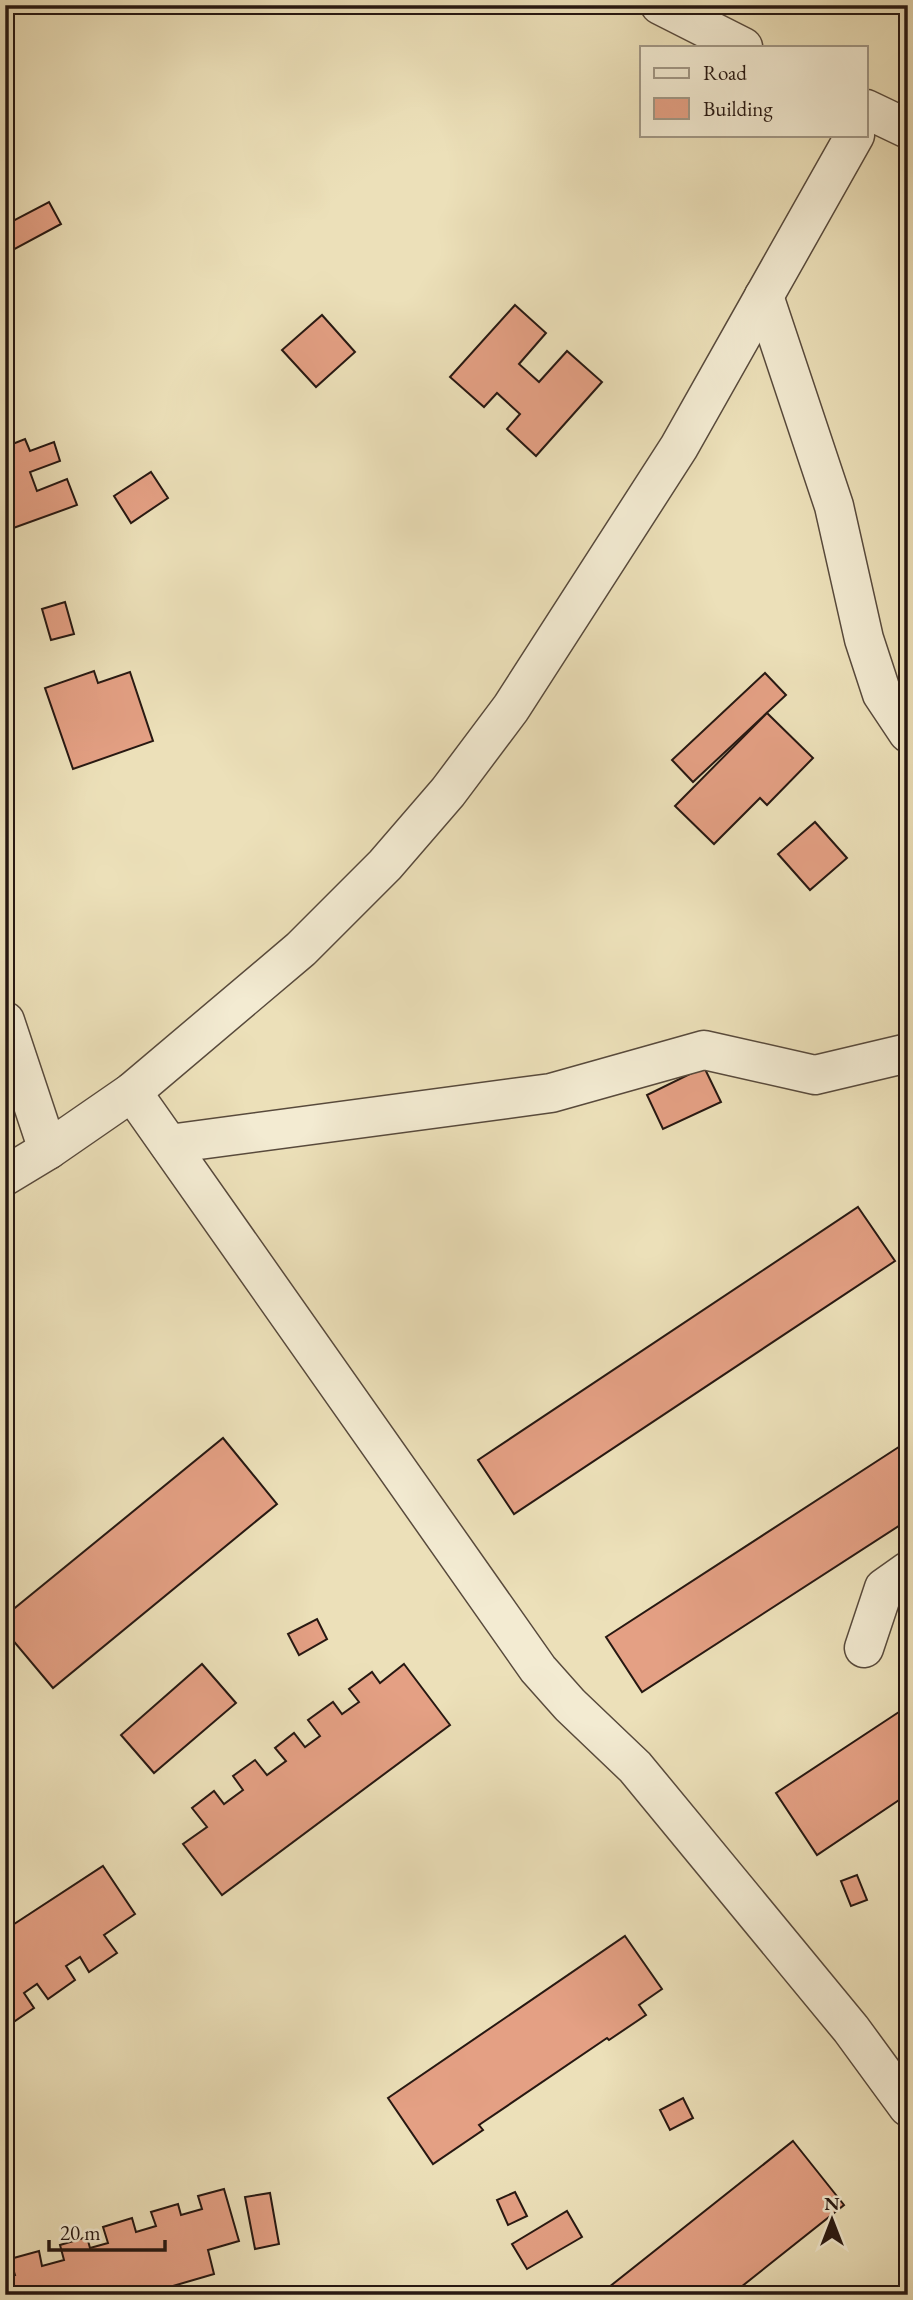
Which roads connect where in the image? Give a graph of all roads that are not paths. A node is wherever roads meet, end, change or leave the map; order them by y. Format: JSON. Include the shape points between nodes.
{"nodes":[{"id":1,"x":660,"y":5,"type":"edge"},
{"id":2,"x":741,"y":46,"type":"edge"},
{"id":3,"x":867,"y":118,"type":"edge"},
{"id":4,"x":908,"y":129,"type":"edge"},
{"id":5,"x":853,"y":136,"type":"edge"},
{"id":6,"x":764,"y":296,"type":"junction"},
{"id":7,"x":908,"y":733,"type":"edge"},
{"id":8,"x":5,"y":1021,"type":"edge"},
{"id":9,"x":908,"y":1053,"type":"edge"},
{"id":10,"x":132,"y":1091,"type":"junction"},
{"id":11,"x":169,"y":1144,"type":"junction"},
{"id":12,"x":48,"y":1150,"type":"junction"},
{"id":13,"x":5,"y":1176,"type":"edge"},
{"id":14,"x":908,"y":1571,"type":"edge"},
{"id":15,"x":864,"y":1648,"type":"dead end"},
{"id":16,"x":908,"y":2106,"type":"edge"}],
"edges":[{"from":1,"to":2,"type":"street"},
{"from":3,"to":4,"type":"street"},
{"from":5,"to":6,"type":"street"},
{"from":6,"to":7,"type":"street","via":[[834,506],[864,639],[882,694]]},
{"from":6,"to":10,"type":"street","via":[[679,447],[511,708],[448,792],[385,865],[301,949]]},
{"from":8,"to":12,"type":"street"},
{"from":9,"to":11,"type":"street","via":[[815,1075],[704,1050],[551,1093]]},
{"from":10,"to":11,"type":"street"},
{"from":10,"to":12,"type":"street"},
{"from":11,"to":16,"type":"street","via":[[538,1669],[635,1768],[851,2029]]},
{"from":12,"to":13,"type":"street"},
{"from":14,"to":15,"type":"street","via":[[884,1588]]}]}
